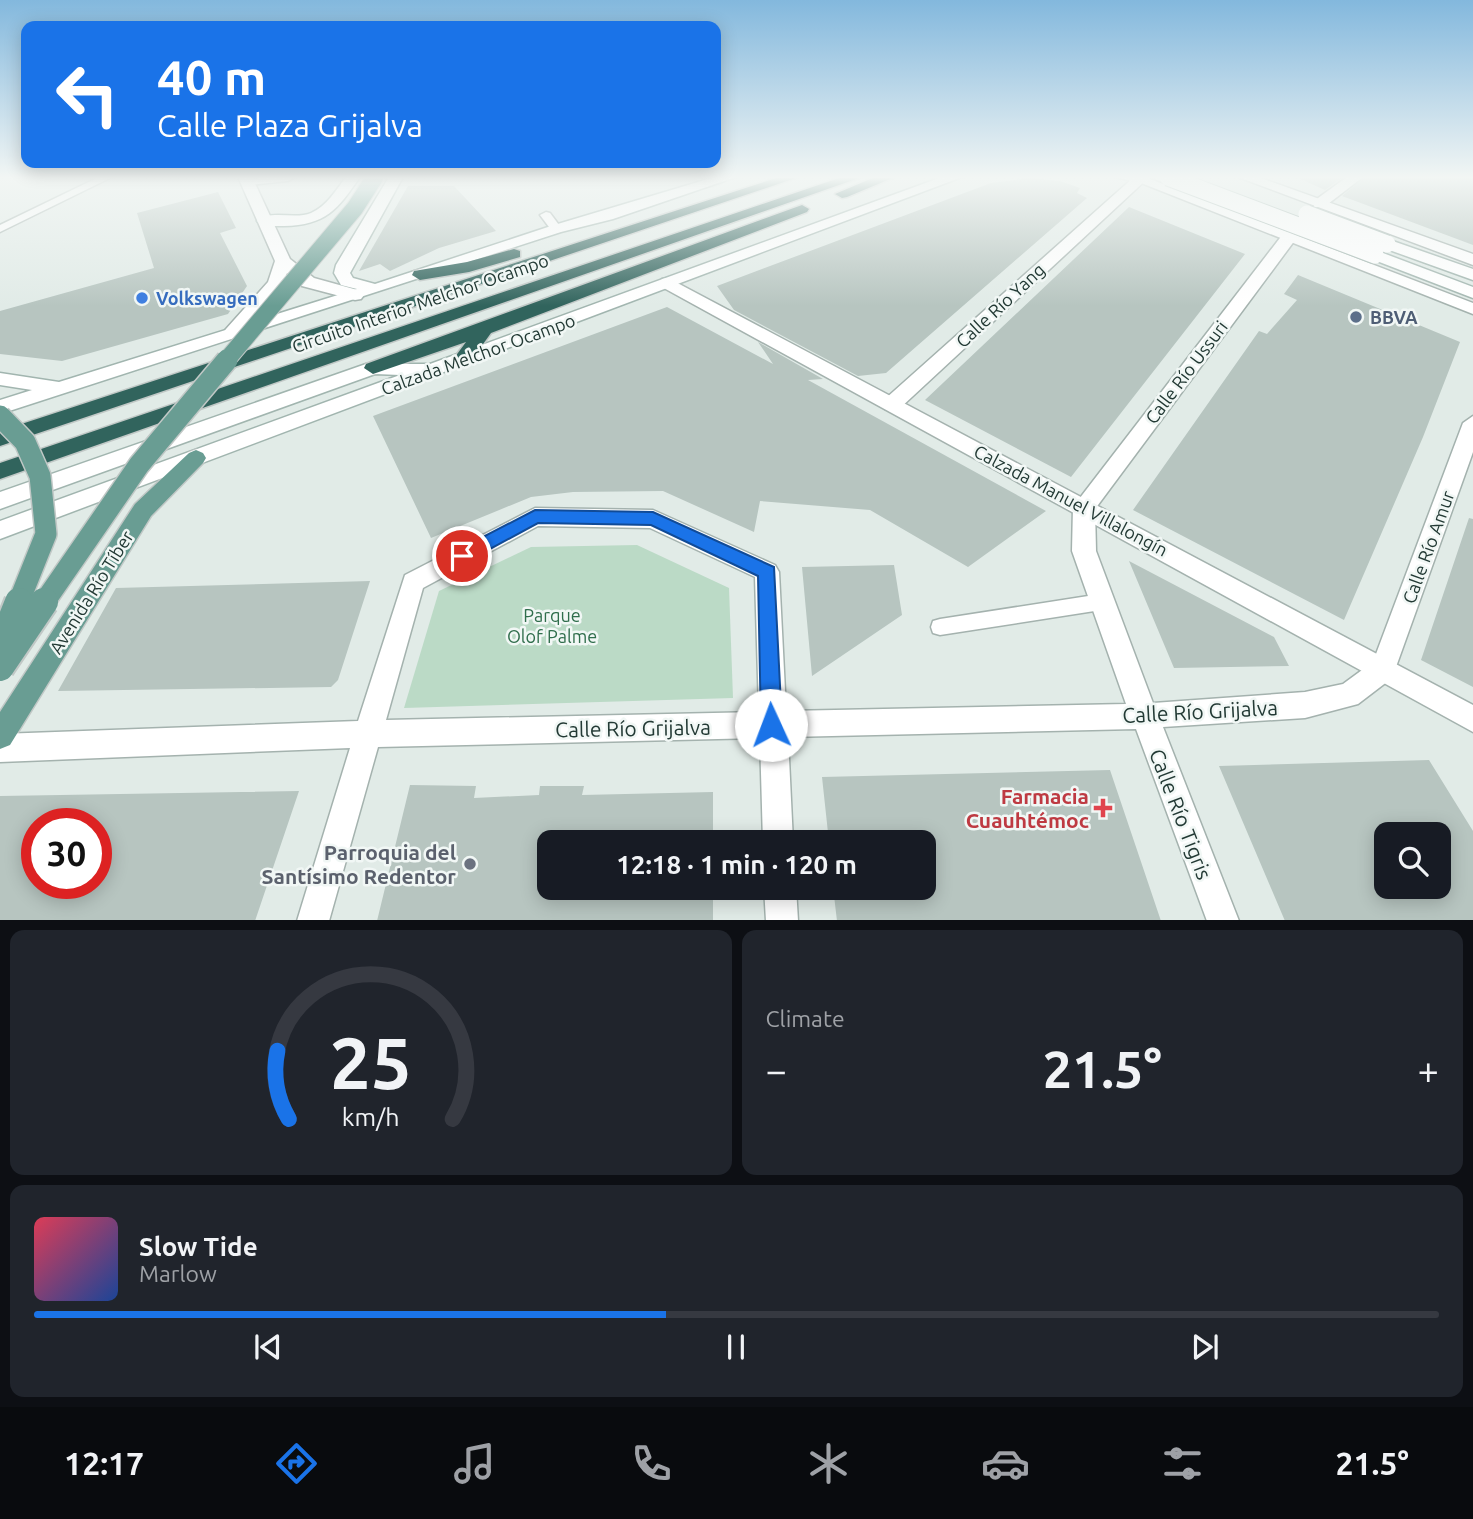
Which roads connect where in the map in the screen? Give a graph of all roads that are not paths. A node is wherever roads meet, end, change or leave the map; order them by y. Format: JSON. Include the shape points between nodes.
{"nodes":[{"id":1,"x":19,"y":220,"type":"edge"},
{"id":2,"x":283,"y":220,"type":"edge"},
{"id":3,"x":345,"y":220,"type":"edge"},
{"id":4,"x":371,"y":220,"type":"edge"},
{"id":5,"x":571,"y":220,"type":"edge"},
{"id":6,"x":661,"y":220,"type":"edge"},
{"id":7,"x":724,"y":220,"type":"edge"},
{"id":8,"x":774,"y":220,"type":"edge"},
{"id":9,"x":839,"y":220,"type":"edge"},
{"id":10,"x":1092,"y":220,"type":"edge"},
{"id":11,"x":1243,"y":220,"type":"edge"},
{"id":12,"x":1295,"y":220,"type":"edge"},
{"id":13,"x":1310,"y":220,"type":"edge"},
{"id":14,"x":1363,"y":220,"type":"edge"},
{"id":15,"x":265,"y":221,"type":"joint"},
{"id":16,"x":0,"y":229,"type":"edge"},
{"id":17,"x":615,"y":235,"type":"junction"},
{"id":18,"x":1289,"y":237,"type":"junction"},
{"id":19,"x":1381,"y":249,"type":"junction"},
{"id":20,"x":1473,"y":260,"type":"edge"},
{"id":21,"x":283,"y":261,"type":"junction"},
{"id":22,"x":420,"y":275,"type":"junction"},
{"id":23,"x":1473,"y":275,"type":"edge"},
{"id":24,"x":668,"y":283,"type":"junction"},
{"id":25,"x":376,"y":289,"type":"junction"},
{"id":26,"x":1473,"y":292,"type":"edge"},
{"id":27,"x":355,"y":295,"type":"junction"},
{"id":28,"x":1473,"y":309,"type":"edge"},
{"id":29,"x":485,"y":329,"type":"junction"},
{"id":30,"x":232,"y":334,"type":"junction"},
{"id":31,"x":461,"y":361,"type":"junction"},
{"id":32,"x":373,"y":368,"type":"junction"},
{"id":33,"x":440,"y":369,"type":"junction"},
{"id":34,"x":0,"y":379,"type":"edge"},
{"id":35,"x":60,"y":388,"type":"junction"},
{"id":36,"x":892,"y":404,"type":"junction"},
{"id":37,"x":0,"y":407,"type":"edge"},
{"id":38,"x":0,"y":416,"type":"edge"},
{"id":39,"x":1473,"y":424,"type":"edge"},
{"id":40,"x":0,"y":439,"type":"edge"},
{"id":41,"x":196,"y":458,"type":"junction"},
{"id":42,"x":0,"y":471,"type":"edge"},
{"id":43,"x":0,"y":501,"type":"edge"},
{"id":44,"x":1084,"y":507,"type":"junction"},
{"id":45,"x":0,"y":530,"type":"edge"},
{"id":46,"x":1101,"y":602,"type":"junction"},
{"id":47,"x":940,"y":627,"type":"dead end"},
{"id":48,"x":0,"y":649,"type":"edge"},
{"id":49,"x":0,"y":667,"type":"edge"},
{"id":50,"x":1383,"y":670,"type":"junction"},
{"id":51,"x":1143,"y":716,"type":"junction"},
{"id":52,"x":1473,"y":719,"type":"edge"},
{"id":53,"x":771,"y":725,"type":"junction"},
{"id":54,"x":368,"y":734,"type":"junction"},
{"id":55,"x":0,"y":736,"type":"edge"},
{"id":56,"x":0,"y":748,"type":"edge"},
{"id":57,"x":777,"y":830,"type":"edge"},
{"id":58,"x":781,"y":900,"type":"edge"},
{"id":59,"x":313,"y":920,"type":"edge"},
{"id":60,"x":782,"y":920,"type":"edge"},
{"id":61,"x":1223,"y":920,"type":"edge"}],
"edges":[{"from":1,"to":16,"type":"lane"},
{"from":2,"to":15,"type":"street"},
{"from":3,"to":49,"type":"main road","bridge":true,"via":[[139,465]]},
{"from":4,"to":25,"type":"street","via":[[342,273],[347,281]]},
{"from":5,"to":22,"type":"street","via":[[551,222]]},
{"from":6,"to":17,"type":"highway","name":"Circuito Interior Melchor Ocampo"},
{"from":7,"to":42,"type":"highway","name":"Circuito Interior Melchor Ocampo"},
{"from":8,"to":29,"type":"highway"},
{"from":9,"to":24,"type":"street","name":"Calzada Melchor Ocampo"},
{"from":10,"to":36,"type":"street","name":"Calle Río Yang"},
{"from":11,"to":18,"type":"street"},
{"from":12,"to":19,"type":"street","bridge":true},
{"from":13,"to":19,"type":"street","bridge":true},
{"from":14,"to":20,"type":"street"},
{"from":15,"to":21,"type":"street"},
{"from":17,"to":22,"type":"highway"},
{"from":17,"to":40,"type":"highway","name":"Circuito Interior Melchor Ocampo"},
{"from":18,"to":28,"type":"street"},
{"from":18,"to":44,"type":"street","name":"Calle Río Ussuri"},
{"from":19,"to":23,"type":"street"},
{"from":19,"to":26,"type":"street"},
{"from":21,"to":27,"type":"street","via":[[308,282]]},
{"from":21,"to":30,"type":"street","via":[[276,283]]},
{"from":22,"to":25,"type":"street"},
{"from":24,"to":31,"type":"street","name":"Calzada Melchor Ocampo"},
{"from":24,"to":36,"type":"street","name":"Calzada Manuel Villalongín"},
{"from":25,"to":27,"type":"street"},
{"from":27,"to":30,"type":"street"},
{"from":29,"to":31,"type":"highway"},
{"from":29,"to":32,"type":"highway"},
{"from":30,"to":35,"type":"street"},
{"from":31,"to":33,"type":"street","name":"Calzada Melchor Ocampo"},
{"from":32,"to":33,"type":"street"},
{"from":32,"to":43,"type":"street"},
{"from":33,"to":41,"type":"street","name":"Calzada Melchor Ocampo"},
{"from":34,"to":35,"type":"street"},
{"from":35,"to":37,"type":"street"},
{"from":36,"to":44,"type":"street","name":"Calzada Manuel Villalongín"},
{"from":38,"to":48,"type":"main road","bridge":true,"via":[[25,442],[40,476],[46,534]]},
{"from":39,"to":50,"type":"street","name":"Calle Río Amur"},
{"from":41,"to":45,"type":"street","name":"Calzada Melchor Ocampo"},
{"from":41,"to":55,"type":"main road","name":"Avenida Río Tíber","via":[[137,519]]},
{"from":44,"to":46,"type":"street","name":"Calle Río Tigris","via":[[1084,551]]},
{"from":44,"to":50,"type":"street","name":"Calzada Manuel Villalongín"},
{"from":46,"to":47,"type":"lane"},
{"from":46,"to":51,"type":"street","name":"Calle Río Tigris"},
{"from":50,"to":51,"type":"street","name":"Calle Río Grijalva","via":[[1349,695],[1305,705]]},
{"from":50,"to":52,"type":"street","name":"Calzada Manuel Villalongín"},
{"from":51,"to":53,"type":"street","name":"Calle Río Grijalva"},
{"from":51,"to":61,"type":"street","name":"Calle Río Tigris"},
{"from":53,"to":54,"type":"street","name":"Calle Río Grijalva"},
{"from":53,"to":54,"type":"street","via":[[767,572],[653,519],[535,517],[413,582]]},
{"from":53,"to":57,"type":"street"},
{"from":54,"to":56,"type":"street","name":"Calle Río Grijalva"},
{"from":54,"to":59,"type":"street"},
{"from":58,"to":60,"type":"street"}]}
